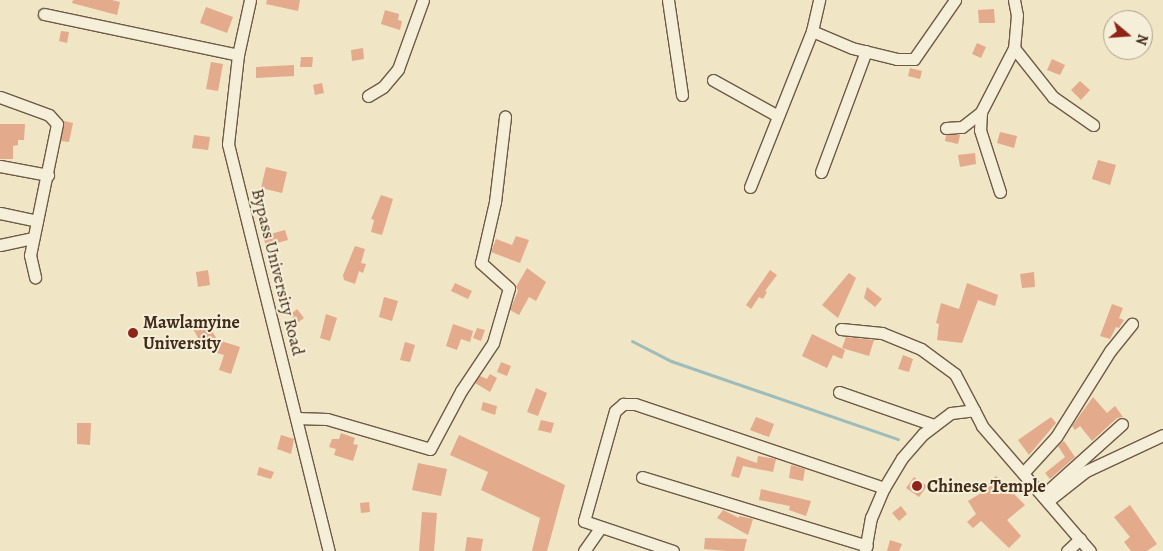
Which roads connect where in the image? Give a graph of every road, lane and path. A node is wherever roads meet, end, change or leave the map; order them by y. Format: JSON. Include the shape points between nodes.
{"nodes":[{"id":1,"x":250,"y":0,"type":"edge"},
{"id":2,"x":423,"y":0,"type":"edge"},
{"id":3,"x":668,"y":0,"type":"edge"},
{"id":4,"x":819,"y":0,"type":"edge"},
{"id":5,"x":955,"y":0,"type":"edge"},
{"id":6,"x":1014,"y":0,"type":"edge"},
{"id":7,"x":44,"y":14,"type":"dead end"},
{"id":8,"x":812,"y":31,"type":"junction"},
{"id":9,"x":1014,"y":48,"type":"junction"},
{"id":10,"x":866,"y":51,"type":"junction"},
{"id":11,"x":238,"y":55,"type":"junction"},
{"id":12,"x":713,"y":80,"type":"dead end"},
{"id":13,"x":682,"y":94,"type":"dead end"},
{"id":14,"x":368,"y":96,"type":"dead end"},
{"id":15,"x":0,"y":97,"type":"edge"},
{"id":16,"x":981,"y":112,"type":"junction"},
{"id":17,"x":778,"y":116,"type":"junction"},
{"id":18,"x":505,"y":117,"type":"dead end"},
{"id":19,"x":1093,"y":125,"type":"dead end"},
{"id":20,"x":946,"y":128,"type":"dead end"},
{"id":21,"x":0,"y":166,"type":"edge"},
{"id":22,"x":821,"y":172,"type":"dead end"},
{"id":23,"x":48,"y":175,"type":"junction"},
{"id":24,"x":750,"y":187,"type":"dead end"},
{"id":25,"x":1000,"y":192,"type":"dead end"},
{"id":26,"x":0,"y":213,"type":"edge"},
{"id":27,"x":37,"y":221,"type":"junction"},
{"id":28,"x":33,"y":238,"type":"junction"},
{"id":29,"x":0,"y":245,"type":"edge"},
{"id":30,"x":35,"y":278,"type":"dead end"},
{"id":31,"x":1132,"y":324,"type":"dead end"},
{"id":32,"x":841,"y":330,"type":"dead end"},
{"id":33,"x":839,"y":392,"type":"dead end"},
{"id":34,"x":974,"y":410,"type":"junction"},
{"id":35,"x":296,"y":418,"type":"junction"},
{"id":36,"x":1122,"y":424,"type":"dead end"},
{"id":37,"x":934,"y":426,"type":"junction"},
{"id":38,"x":1163,"y":434,"type":"edge"},
{"id":39,"x":1024,"y":472,"type":"junction"},
{"id":40,"x":642,"y":477,"type":"dead end"},
{"id":41,"x":884,"y":488,"type":"junction"},
{"id":42,"x":1045,"y":498,"type":"junction"},
{"id":43,"x":600,"y":528,"type":"junction"},
{"id":44,"x":1080,"y":540,"type":"junction"},
{"id":45,"x":866,"y":548,"type":"edge"},
{"id":46,"x":329,"y":551,"type":"edge"},
{"id":47,"x":584,"y":551,"type":"edge"},
{"id":48,"x":673,"y":551,"type":"edge"},
{"id":49,"x":1067,"y":551,"type":"edge"},
{"id":50,"x":1090,"y":551,"type":"edge"}],
"edges":[{"from":1,"to":11,"type":"street","name":"Bypass University Road"},
{"from":2,"to":14,"type":"street","via":[[398,69],[383,87]]},
{"from":3,"to":13,"type":"street"},
{"from":4,"to":8,"type":"street"},
{"from":5,"to":10,"type":"street","via":[[914,59]]},
{"from":6,"to":9,"type":"street","via":[[1017,15]]},
{"from":7,"to":11,"type":"street"},
{"from":8,"to":10,"type":"street"},
{"from":8,"to":17,"type":"street"},
{"from":9,"to":16,"type":"street"},
{"from":9,"to":19,"type":"street","via":[[1053,97]]},
{"from":10,"to":22,"type":"street"},
{"from":11,"to":35,"type":"street","name":"Bypass University Road","via":[[228,144]]},
{"from":12,"to":17,"type":"street"},
{"from":15,"to":23,"type":"street","via":[[48,115],[57,124]]},
{"from":16,"to":20,"type":"street","via":[[962,127]]},
{"from":16,"to":25,"type":"street","via":[[980,130]]},
{"from":17,"to":24,"type":"street"},
{"from":18,"to":35,"type":"street","via":[[495,202],[481,263],[509,288],[493,342],[461,390],[430,449],[327,419]]},
{"from":21,"to":23,"type":"street"},
{"from":23,"to":27,"type":"street"},
{"from":26,"to":27,"type":"street"},
{"from":27,"to":28,"type":"street"},
{"from":28,"to":29,"type":"street"},
{"from":28,"to":30,"type":"street","via":[[30,255]]},
{"from":31,"to":39,"type":"street","via":[[1110,351],[1056,437]]},
{"from":32,"to":34,"type":"street","via":[[882,333],[921,349],[955,374]]},
{"from":33,"to":37,"type":"street"},
{"from":34,"to":37,"type":"street","via":[[951,413]]},
{"from":34,"to":39,"type":"street","via":[[982,426]]},
{"from":35,"to":46,"type":"street","name":"Bypass University Road"},
{"from":36,"to":42,"type":"street"},
{"from":37,"to":41,"type":"street","via":[[902,458]]},
{"from":38,"to":42,"type":"street","via":[[1086,471]]},
{"from":39,"to":42,"type":"street"},
{"from":40,"to":45,"type":"street"},
{"from":41,"to":43,"type":"street","via":[[635,404],[623,404],[615,411],[583,517],[586,524]]},
{"from":41,"to":45,"type":"street","via":[[871,518]]},
{"from":42,"to":44,"type":"street"},
{"from":43,"to":47,"type":"street"},
{"from":43,"to":48,"type":"street"},
{"from":44,"to":49,"type":"street"},
{"from":44,"to":50,"type":"street"}]}
